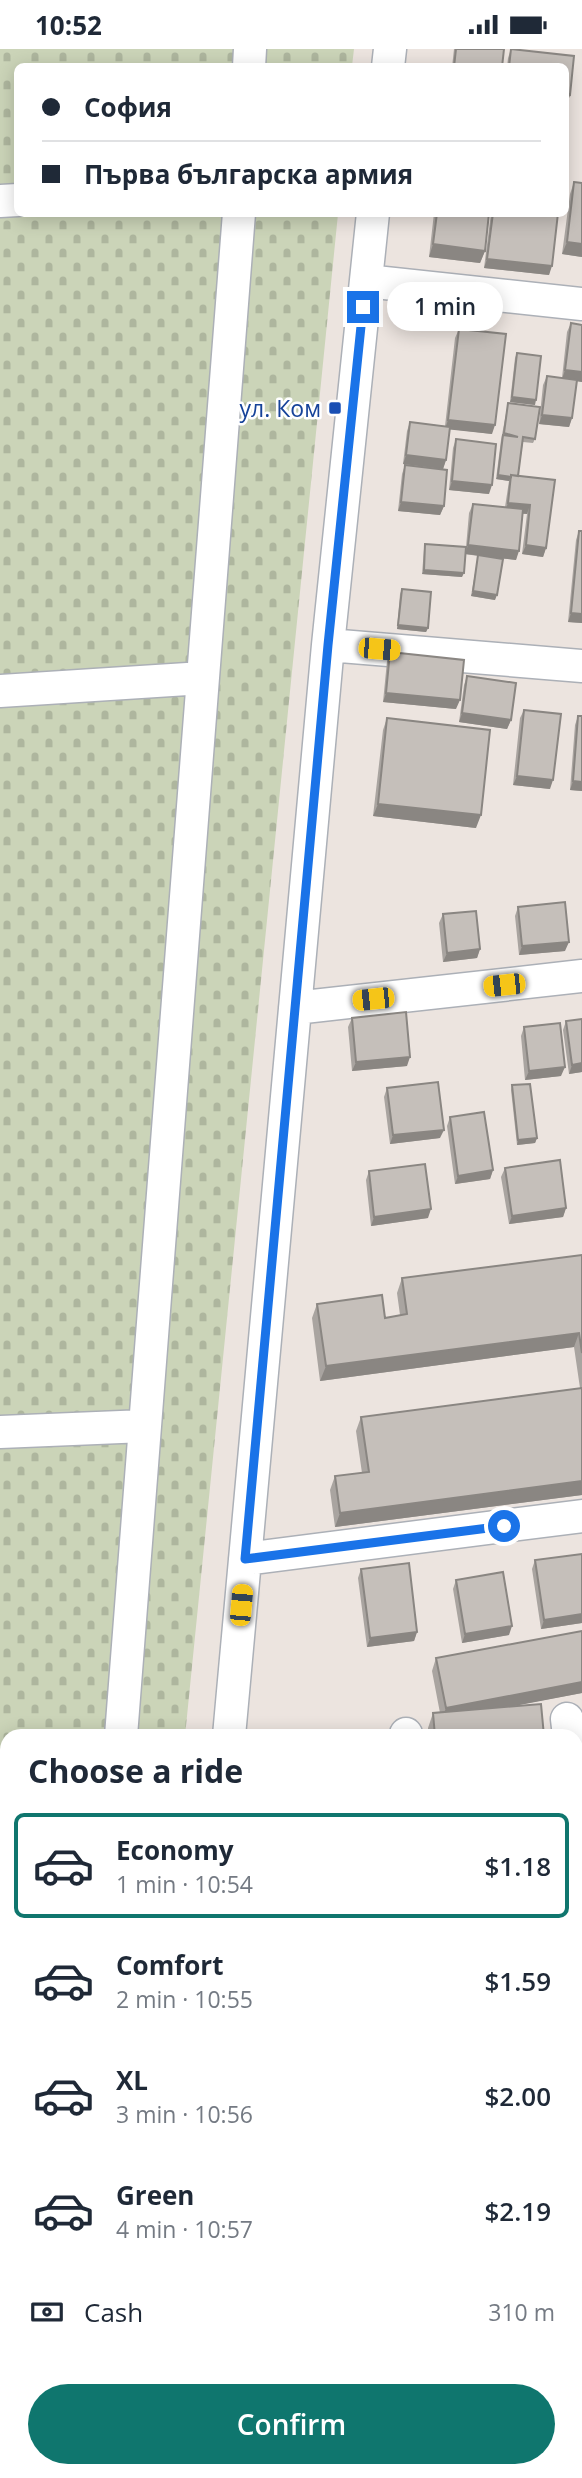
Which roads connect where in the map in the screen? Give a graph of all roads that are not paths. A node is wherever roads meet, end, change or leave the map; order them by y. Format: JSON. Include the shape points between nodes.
{"nodes":[{"id":1,"x":239,"y":217,"type":"edge"},
{"id":2,"x":373,"y":217,"type":"edge"},
{"id":3,"x":366,"y":281,"type":"junction"},
{"id":4,"x":582,"y":304,"type":"edge"},
{"id":5,"x":328,"y":645,"type":"junction"},
{"id":6,"x":582,"y":666,"type":"edge"},
{"id":7,"x":203,"y":678,"type":"junction"},
{"id":8,"x":0,"y":691,"type":"edge"},
{"id":9,"x":582,"y":976,"type":"edge"},
{"id":10,"x":295,"y":1008,"type":"junction"},
{"id":11,"x":145,"y":1426,"type":"junction"},
{"id":12,"x":0,"y":1432,"type":"edge"},
{"id":13,"x":582,"y":1516,"type":"edge"},
{"id":14,"x":245,"y":1559,"type":"junction"},
{"id":15,"x":122,"y":1729,"type":"edge"},
{"id":16,"x":230,"y":1729,"type":"edge"},
{"id":17,"x":566,"y":2478,"type":"edge"},
{"id":18,"x":582,"y":2478,"type":"edge"}],
"edges":[{"from":1,"to":7,"type":"street"},
{"from":2,"to":3,"type":"street"},
{"from":3,"to":4,"type":"street"},
{"from":3,"to":5,"type":"street"},
{"from":5,"to":6,"type":"street"},
{"from":5,"to":10,"type":"street"},
{"from":7,"to":8,"type":"street"},
{"from":7,"to":11,"type":"street"},
{"from":9,"to":10,"type":"street"},
{"from":10,"to":14,"type":"street"},
{"from":11,"to":12,"type":"street"},
{"from":11,"to":15,"type":"street"},
{"from":13,"to":14,"type":"street"},
{"from":14,"to":16,"type":"street"},
{"from":17,"to":18,"type":"street"}]}
